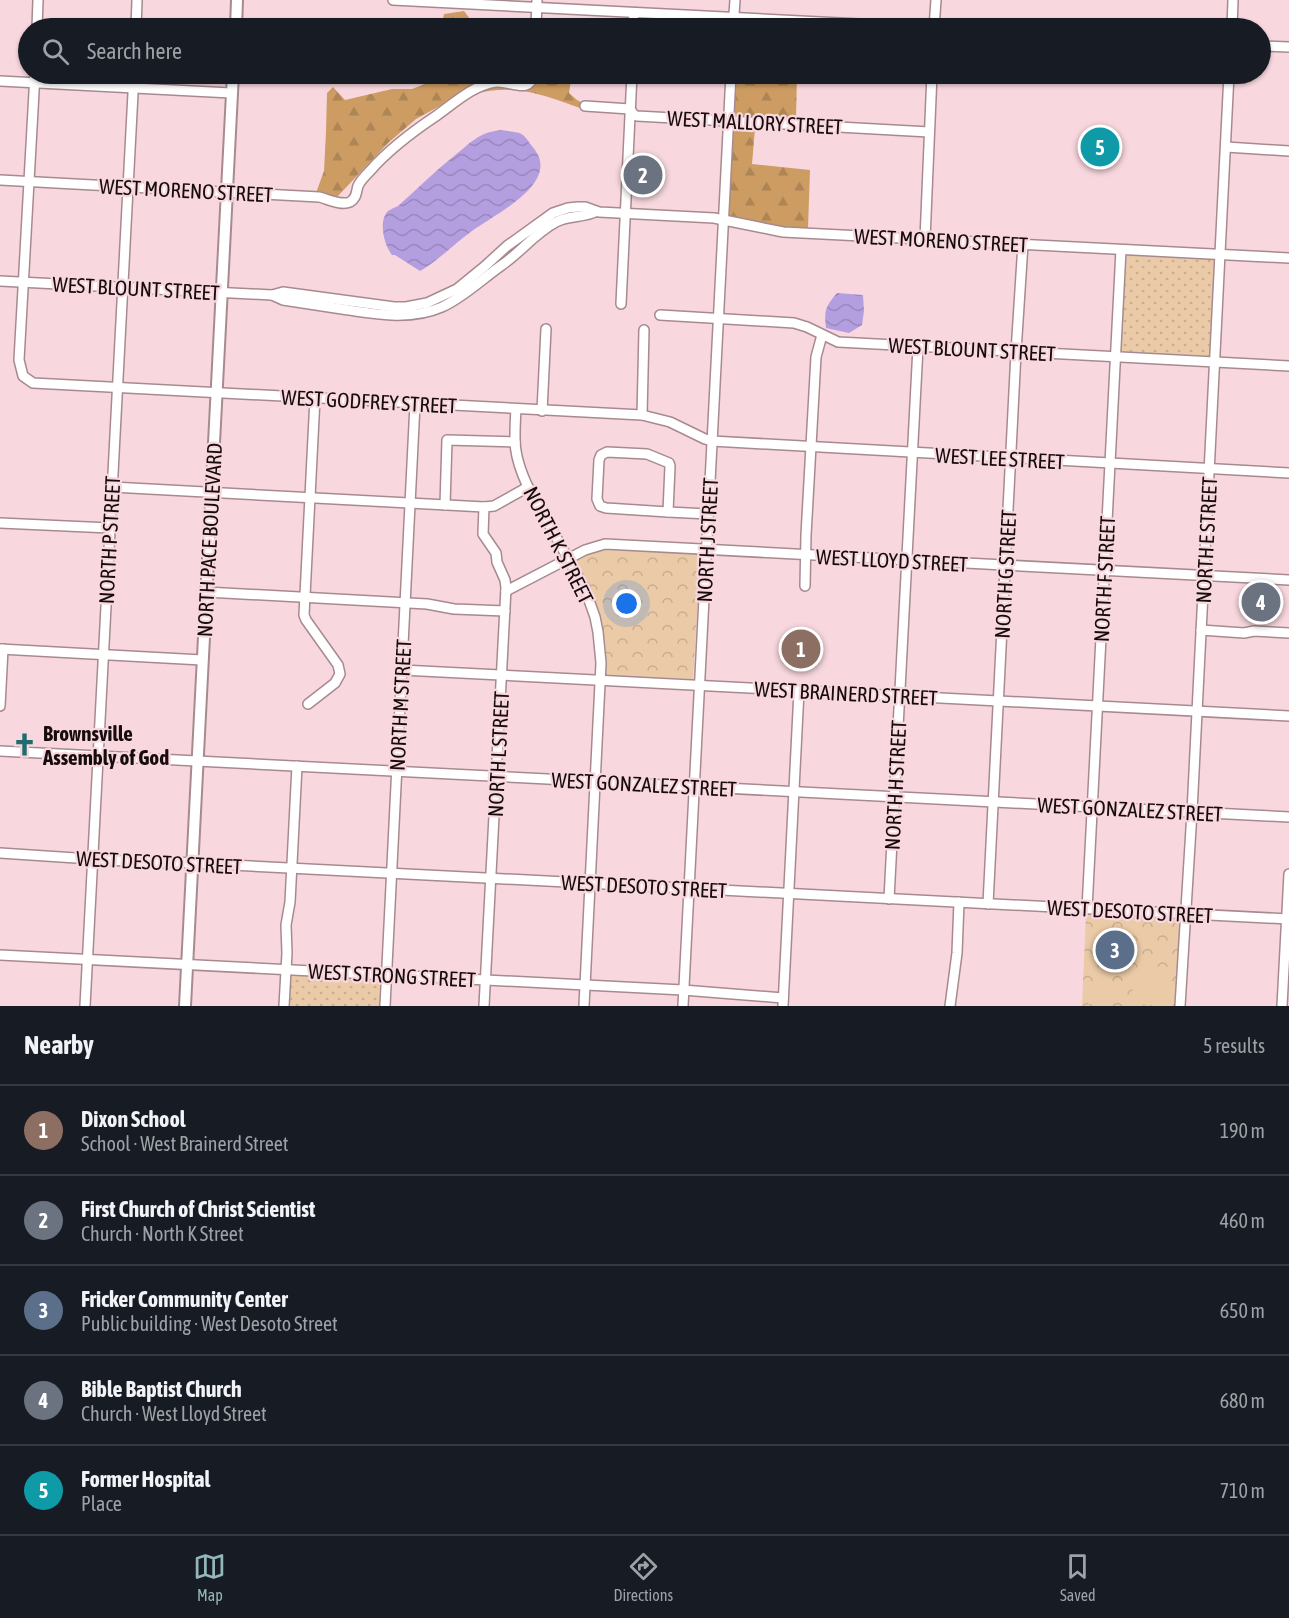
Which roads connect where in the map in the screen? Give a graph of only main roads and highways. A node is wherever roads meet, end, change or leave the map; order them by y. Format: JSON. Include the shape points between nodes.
{"nodes":[{"id":1,"x":237,"y":0,"type":"edge"},
{"id":2,"x":236,"y":18,"type":"edge"},
{"id":3,"x":232,"y":84,"type":"edge"},
{"id":4,"x":185,"y":1006,"type":"edge"}],
"edges":[{"from":1,"to":2,"type":"main road"},
{"from":3,"to":4,"type":"main road","name":"NORTH PACE BOULEVARD"}]}
